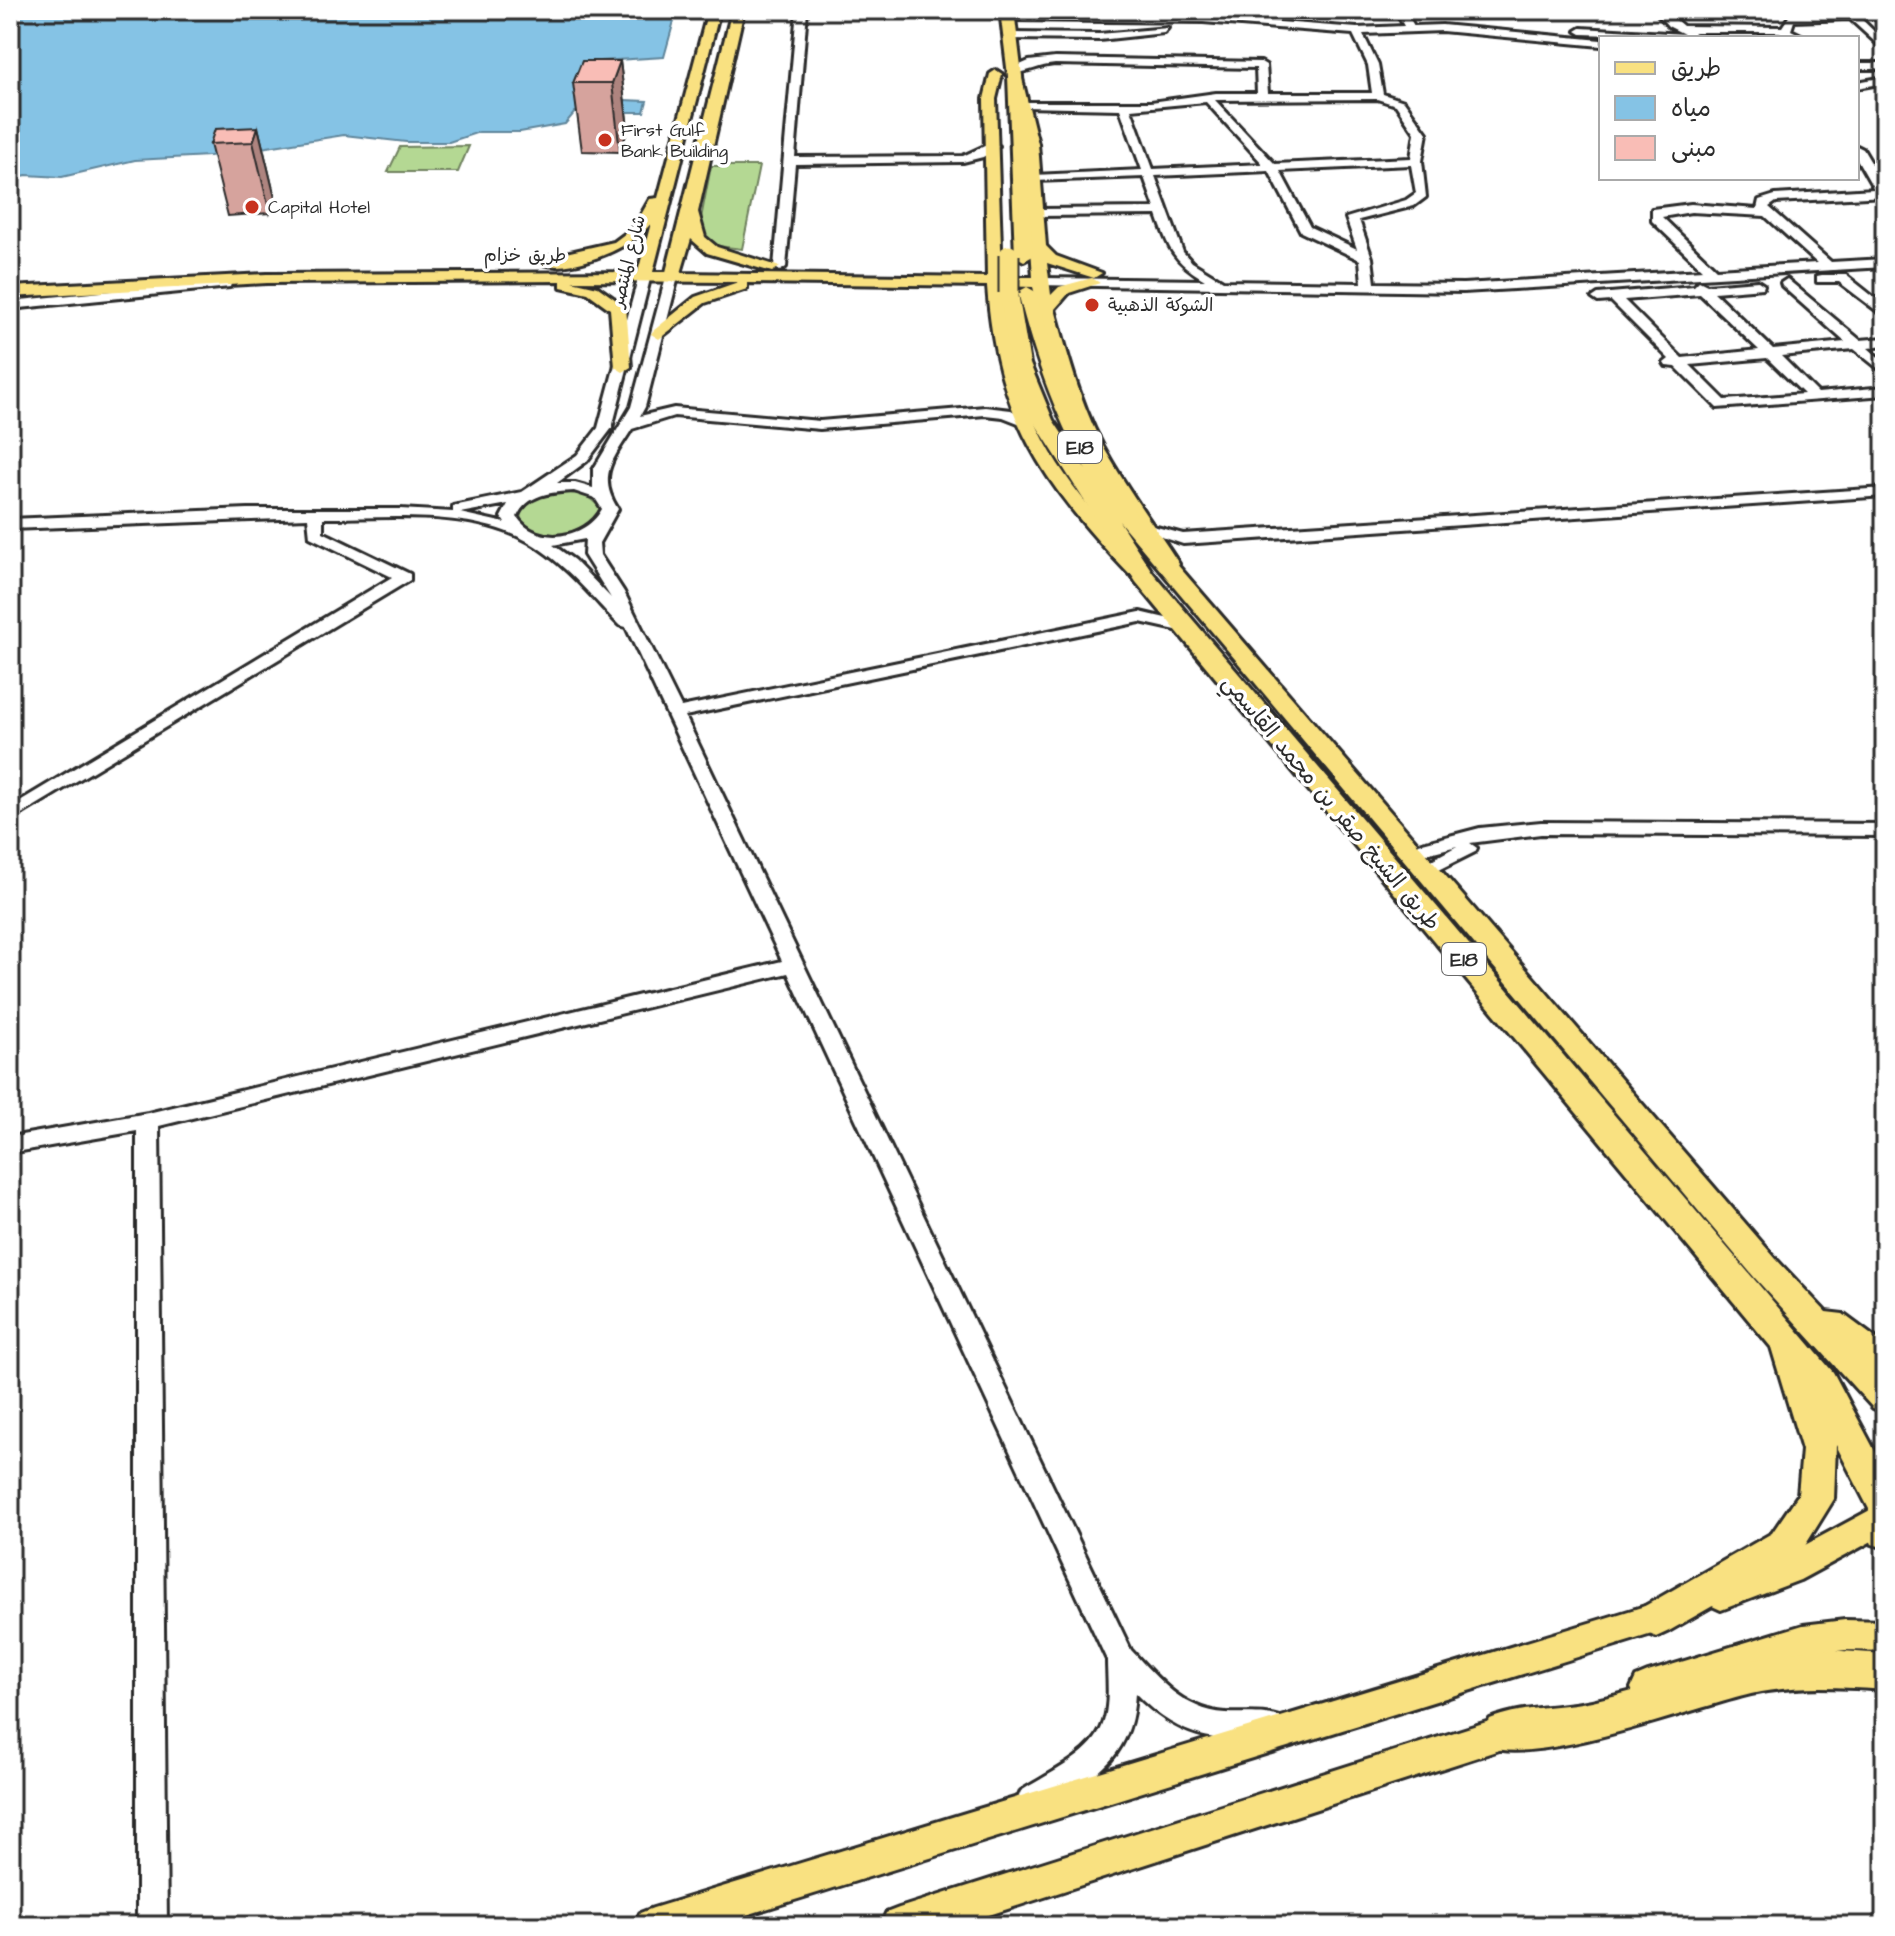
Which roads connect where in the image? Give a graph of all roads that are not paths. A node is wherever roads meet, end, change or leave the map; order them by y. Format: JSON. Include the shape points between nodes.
{"nodes":[{"id":1,"x":714,"y":10,"type":"edge"},
{"id":2,"x":738,"y":10,"type":"edge"},
{"id":3,"x":802,"y":10,"type":"edge"},
{"id":4,"x":1400,"y":10,"type":"edge"},
{"id":5,"x":1659,"y":10,"type":"edge"},
{"id":6,"x":1850,"y":12,"type":"edge"},
{"id":7,"x":1007,"y":13,"type":"edge"},
{"id":8,"x":1072,"y":13,"type":"edge"},
{"id":9,"x":1129,"y":13,"type":"edge"},
{"id":10,"x":1105,"y":16,"type":"junction"},
{"id":11,"x":1156,"y":18,"type":"junction"},
{"id":12,"x":1203,"y":19,"type":"junction"},
{"id":13,"x":1411,"y":29,"type":"junction"},
{"id":14,"x":1681,"y":29,"type":"junction"},
{"id":15,"x":1786,"y":30,"type":"junction"},
{"id":16,"x":1357,"y":31,"type":"junction"},
{"id":17,"x":1501,"y":32,"type":"junction"},
{"id":18,"x":1113,"y":35,"type":"junction"},
{"id":19,"x":1010,"y":36,"type":"junction"},
{"id":20,"x":1679,"y":36,"type":"edge"},
{"id":21,"x":1694,"y":36,"type":"edge"},
{"id":22,"x":1798,"y":36,"type":"edge"},
{"id":23,"x":1093,"y":37,"type":"junction"},
{"id":24,"x":1599,"y":43,"type":"edge"},
{"id":25,"x":1168,"y":46,"type":"junction"},
{"id":26,"x":1885,"y":48,"type":"edge"},
{"id":27,"x":994,"y":55,"type":"dead end"},
{"id":28,"x":1103,"y":65,"type":"junction"},
{"id":29,"x":1203,"y":65,"type":"junction"},
{"id":30,"x":1859,"y":66,"type":"edge"},
{"id":31,"x":1885,"y":66,"type":"edge"},
{"id":32,"x":1014,"y":69,"type":"junction"},
{"id":33,"x":996,"y":74,"type":"junction"},
{"id":34,"x":1885,"y":80,"type":"edge"},
{"id":35,"x":1859,"y":85,"type":"edge"},
{"id":36,"x":1263,"y":95,"type":"junction"},
{"id":37,"x":1378,"y":96,"type":"junction"},
{"id":38,"x":1212,"y":98,"type":"junction"},
{"id":39,"x":1023,"y":104,"type":"junction"},
{"id":40,"x":1124,"y":104,"type":"junction"},
{"id":41,"x":993,"y":146,"type":"junction"},
{"id":42,"x":1859,"y":153,"type":"edge"},
{"id":43,"x":789,"y":161,"type":"junction"},
{"id":44,"x":1416,"y":161,"type":"junction"},
{"id":45,"x":1273,"y":168,"type":"junction"},
{"id":46,"x":1152,"y":174,"type":"junction"},
{"id":47,"x":1034,"y":178,"type":"junction"},
{"id":48,"x":669,"y":180,"type":"junction"},
{"id":49,"x":1885,"y":192,"type":"edge"},
{"id":50,"x":1162,"y":211,"type":"junction"},
{"id":51,"x":691,"y":212,"type":"junction"},
{"id":52,"x":1038,"y":213,"type":"junction"},
{"id":53,"x":1769,"y":213,"type":"junction"},
{"id":54,"x":1017,"y":252,"type":"junction"},
{"id":55,"x":1366,"y":258,"type":"junction"},
{"id":56,"x":518,"y":262,"type":"junction"},
{"id":57,"x":1885,"y":263,"type":"edge"},
{"id":58,"x":233,"y":264,"type":"junction"},
{"id":59,"x":1829,"y":267,"type":"junction"},
{"id":60,"x":646,"y":270,"type":"junction"},
{"id":61,"x":674,"y":271,"type":"junction"},
{"id":62,"x":776,"y":271,"type":"junction"},
{"id":63,"x":504,"y":275,"type":"junction"},
{"id":64,"x":1715,"y":275,"type":"junction"},
{"id":65,"x":289,"y":276,"type":"junction"},
{"id":66,"x":932,"y":276,"type":"junction"},
{"id":67,"x":1690,"y":277,"type":"junction"},
{"id":68,"x":1093,"y":278,"type":"junction"},
{"id":69,"x":10,"y":279,"type":"edge"},
{"id":70,"x":145,"y":282,"type":"junction"},
{"id":71,"x":1787,"y":283,"type":"junction"},
{"id":72,"x":1223,"y":284,"type":"junction"},
{"id":73,"x":1015,"y":285,"type":"junction"},
{"id":74,"x":1369,"y":287,"type":"junction"},
{"id":75,"x":1705,"y":290,"type":"junction"},
{"id":76,"x":10,"y":292,"type":"edge"},
{"id":77,"x":1598,"y":298,"type":"dead end"},
{"id":78,"x":1615,"y":298,"type":"junction"},
{"id":79,"x":10,"y":305,"type":"edge"},
{"id":80,"x":1046,"y":309,"type":"junction"},
{"id":81,"x":1885,"y":313,"type":"edge"},
{"id":82,"x":659,"y":334,"type":"junction"},
{"id":83,"x":1885,"y":342,"type":"edge"},
{"id":84,"x":1857,"y":345,"type":"junction"},
{"id":85,"x":1771,"y":353,"type":"junction"},
{"id":86,"x":1670,"y":363,"type":"junction"},
{"id":87,"x":623,"y":367,"type":"junction"},
{"id":88,"x":1885,"y":370,"type":"edge"},
{"id":89,"x":1885,"y":391,"type":"edge"},
{"id":90,"x":1014,"y":395,"type":"junction"},
{"id":91,"x":1815,"y":397,"type":"junction"},
{"id":92,"x":985,"y":411,"type":"junction"},
{"id":93,"x":1026,"y":422,"type":"junction"},
{"id":94,"x":630,"y":425,"type":"junction"},
{"id":95,"x":1885,"y":492,"type":"edge"},
{"id":96,"x":530,"y":494,"type":"junction"},
{"id":97,"x":601,"y":495,"type":"junction"},
{"id":98,"x":316,"y":513,"type":"junction"},
{"id":99,"x":410,"y":514,"type":"junction"},
{"id":100,"x":10,"y":524,"type":"edge"},
{"id":101,"x":602,"y":524,"type":"junction"},
{"id":102,"x":1149,"y":530,"type":"junction"},
{"id":103,"x":526,"y":535,"type":"junction"},
{"id":104,"x":1193,"y":539,"type":"junction"},
{"id":105,"x":1162,"y":579,"type":"junction"},
{"id":106,"x":1140,"y":617,"type":"junction"},
{"id":107,"x":1185,"y":627,"type":"junction"},
{"id":108,"x":639,"y":637,"type":"junction"},
{"id":109,"x":675,"y":713,"type":"junction"},
{"id":110,"x":10,"y":815,"type":"edge"},
{"id":111,"x":1885,"y":830,"type":"edge"},
{"id":112,"x":1885,"y":837,"type":"edge"},
{"id":113,"x":1418,"y":850,"type":"dead end"},
{"id":114,"x":1433,"y":867,"type":"dead end"},
{"id":115,"x":794,"y":965,"type":"junction"},
{"id":116,"x":148,"y":1121,"type":"junction"},
{"id":117,"x":10,"y":1145,"type":"edge"},
{"id":118,"x":1788,"y":1295,"type":"junction"},
{"id":119,"x":1785,"y":1340,"type":"junction"},
{"id":120,"x":1885,"y":1364,"type":"edge"},
{"id":121,"x":1885,"y":1398,"type":"edge"},
{"id":122,"x":1884,"y":1517,"type":"edge"},
{"id":123,"x":1656,"y":1619,"type":"junction"},
{"id":124,"x":1885,"y":1636,"type":"edge"},
{"id":125,"x":1121,"y":1659,"type":"junction"},
{"id":126,"x":1885,"y":1672,"type":"edge"},
{"id":127,"x":1294,"y":1728,"type":"junction"},
{"id":128,"x":1504,"y":1733,"type":"junction"},
{"id":129,"x":1004,"y":1819,"type":"junction"},
{"id":130,"x":152,"y":1926,"type":"edge"},
{"id":131,"x":653,"y":1926,"type":"edge"},
{"id":132,"x":899,"y":1926,"type":"edge"}],
"edges":[{"from":1,"to":48,"type":"main road","name":"شارع المنتصر"},
{"from":2,"to":51,"type":"main road"},
{"from":3,"to":43,"type":"street"},
{"from":4,"to":13,"type":"street"},
{"from":5,"to":14,"type":"street"},
{"from":6,"to":15,"type":"street","via":[[1790,18]]},
{"from":6,"to":26,"type":"street"},
{"from":7,"to":8,"type":"street"},
{"from":7,"to":19,"type":"highway","name":"طريق الشيخ صقر بن محمد القاسمي","number":"E18"},
{"from":8,"to":10,"type":"street"},
{"from":9,"to":10,"type":"street"},
{"from":9,"to":11,"type":"street"},
{"from":10,"to":18,"type":"street"},
{"from":11,"to":12,"type":"street"},
{"from":11,"to":25,"type":"street"},
{"from":12,"to":16,"type":"street"},
{"from":12,"to":25,"type":"street"},
{"from":13,"to":16,"type":"street"},
{"from":13,"to":17,"type":"street"},
{"from":14,"to":15,"type":"street"},
{"from":14,"to":21,"type":"street"},
{"from":15,"to":22,"type":"street"},
{"from":16,"to":37,"type":"street","via":[[1373,65]]},
{"from":17,"to":20,"type":"street"},
{"from":17,"to":24,"type":"street"},
{"from":18,"to":23,"type":"street"},
{"from":18,"to":25,"type":"street"},
{"from":19,"to":23,"type":"street"},
{"from":19,"to":32,"type":"highway","name":"طريق الشيخ صقر بن محمد القاسمي","number":"E18"},
{"from":23,"to":28,"type":"street"},
{"from":25,"to":28,"type":"street"},
{"from":25,"to":29,"type":"street"},
{"from":27,"to":33,"type":"highway","name":"طريق الشيخ صقر بن محمد القاسمي","number":"E18"},
{"from":28,"to":32,"type":"street","via":[[1066,61]]},
{"from":29,"to":36,"type":"street","via":[[1261,65]]},
{"from":29,"to":38,"type":"street"},
{"from":30,"to":31,"type":"street"},
{"from":32,"to":39,"type":"main road"},
{"from":32,"to":54,"type":"highway","name":"طريق الشيخ صقر بن محمد القاسمي","number":"E18"},
{"from":33,"to":41,"type":"main road","via":[[990,99]]},
{"from":33,"to":54,"type":"highway","name":"طريق الشيخ صقر بن محمد القاسمي","number":"E18"},
{"from":34,"to":35,"type":"street"},
{"from":36,"to":37,"type":"street"},
{"from":36,"to":38,"type":"street"},
{"from":37,"to":44,"type":"street","via":[[1397,101],[1420,129]]},
{"from":38,"to":40,"type":"street"},
{"from":38,"to":45,"type":"street"},
{"from":39,"to":40,"type":"street"},
{"from":39,"to":47,"type":"main road"},
{"from":40,"to":46,"type":"street"},
{"from":41,"to":43,"type":"street","via":[[963,159]]},
{"from":41,"to":54,"type":"main road"},
{"from":42,"to":49,"type":"street"},
{"from":43,"to":62,"type":"street"},
{"from":44,"to":45,"type":"street"},
{"from":44,"to":55,"type":"street","via":[[1422,194],[1418,199],[1352,218]]},
{"from":45,"to":46,"type":"street"},
{"from":45,"to":55,"type":"street","via":[[1309,233]]},
{"from":46,"to":47,"type":"street"},
{"from":46,"to":50,"type":"street"},
{"from":47,"to":52,"type":"main road"},
{"from":48,"to":56,"type":"main road","via":[[638,231],[620,243],[577,258]]},
{"from":48,"to":60,"type":"main road","name":"شارع المنتصر"},
{"from":49,"to":53,"type":"street","via":[[1770,200],[1762,205]]},
{"from":50,"to":52,"type":"street"},
{"from":50,"to":72,"type":"street","via":[[1179,257]]},
{"from":51,"to":61,"type":"main road"},
{"from":51,"to":62,"type":"main road","via":[[698,239],[712,250]]},
{"from":52,"to":54,"type":"main road"},
{"from":53,"to":59,"type":"street"},
{"from":53,"to":64,"type":"street","via":[[1691,208],[1656,212],[1656,218]]},
{"from":54,"to":66,"type":"main road","via":[[991,254]]},
{"from":54,"to":68,"type":"main road","via":[[1051,259]]},
{"from":54,"to":73,"type":"highway","name":"طريق الشيخ صقر بن محمد القاسمي","number":"E18","bridge":true},
{"from":54,"to":73,"type":"main road"},
{"from":54,"to":73,"type":"main road"},
{"from":55,"to":74,"type":"street"},
{"from":56,"to":58,"type":"main road","name":"طريق خزام"},
{"from":56,"to":60,"type":"main road","name":"طريق خزام"},
{"from":57,"to":59,"type":"street"},
{"from":58,"to":69,"type":"main road","name":"طريق خزام"},
{"from":58,"to":70,"type":"main road","via":[[221,274]]},
{"from":59,"to":64,"type":"street"},
{"from":60,"to":61,"type":"main road","name":"طريق خزام"},
{"from":60,"to":63,"type":"main road","name":"طريق خزام"},
{"from":60,"to":87,"type":"street","name":"شارع المنتصر"},
{"from":61,"to":62,"type":"main road","name":"طريق خزام"},
{"from":61,"to":82,"type":"street"},
{"from":62,"to":66,"type":"main road","name":"طريق خزام"},
{"from":62,"to":82,"type":"main road","via":[[700,300]]},
{"from":63,"to":65,"type":"main road","name":"طريق خزام"},
{"from":63,"to":87,"type":"main road","via":[[573,285],[609,298],[622,313]]},
{"from":64,"to":67,"type":"street"},
{"from":65,"to":70,"type":"main road","name":"طريق خزام"},
{"from":65,"to":79,"type":"street"},
{"from":66,"to":73,"type":"main road","name":"طريق خزام"},
{"from":66,"to":73,"type":"main road","via":[[975,288]]},
{"from":67,"to":74,"type":"street","via":[[1518,287]]},
{"from":67,"to":75,"type":"street"},
{"from":68,"to":72,"type":"street"},
{"from":68,"to":73,"type":"street"},
{"from":68,"to":80,"type":"main road","via":[[1062,291]]},
{"from":70,"to":76,"type":"main road","name":"طريق خزام"},
{"from":71,"to":75,"type":"street"},
{"from":71,"to":81,"type":"street","via":[[1842,278]]},
{"from":71,"to":84,"type":"street"},
{"from":72,"to":74,"type":"street"},
{"from":73,"to":80,"type":"main road"},
{"from":73,"to":90,"type":"main road","via":[[1004,358]]},
{"from":73,"to":105,"type":"highway","name":"طريق الشيخ صقر بن محمد القاسمي","number":"E18","via":[[1080,447]]},
{"from":73,"to":105,"type":"highway","name":"طريق الشيخ صقر بن محمد القاسمي","number":"E18","via":[[1020,364],[1043,420]]},
{"from":75,"to":78,"type":"street"},
{"from":75,"to":85,"type":"street"},
{"from":77,"to":78,"type":"street"},
{"from":78,"to":86,"type":"street"},
{"from":80,"to":102,"type":"main road","via":[[1086,427]]},
{"from":82,"to":94,"type":"street"},
{"from":83,"to":84,"type":"street"},
{"from":84,"to":85,"type":"street"},
{"from":84,"to":88,"type":"street"},
{"from":85,"to":86,"type":"street"},
{"from":85,"to":91,"type":"street"},
{"from":86,"to":91,"type":"street","via":[[1722,405]]},
{"from":87,"to":96,"type":"street","name":"شارع المنتصر","via":[[605,428],[582,458]]},
{"from":89,"to":91,"type":"street"},
{"from":90,"to":92,"type":"street"},
{"from":90,"to":93,"type":"main road"},
{"from":92,"to":93,"type":"street"},
{"from":92,"to":94,"type":"street","via":[[820,425],[674,412]]},
{"from":93,"to":105,"type":"main road","via":[[1063,484],[1108,542]]},
{"from":94,"to":97,"type":"street","via":[[600,470]]},
{"from":95,"to":104,"type":"street"},
{"from":96,"to":97,"type":"street","via":[[575,487]]},
{"from":96,"to":99,"type":"street"},
{"from":96,"to":103,"type":"street","via":[[509,517]]},
{"from":97,"to":101,"type":"street","via":[[610,509]]},
{"from":98,"to":99,"type":"street"},
{"from":98,"to":100,"type":"street","via":[[192,513]]},
{"from":98,"to":110,"type":"street","via":[[315,534],[404,577]]},
{"from":99,"to":103,"type":"street","via":[[476,519]]},
{"from":101,"to":103,"type":"street","via":[[578,536]]},
{"from":101,"to":108,"type":"street","via":[[591,543],[592,555]]},
{"from":102,"to":104,"type":"street"},
{"from":102,"to":105,"type":"main road"},
{"from":103,"to":108,"type":"street","via":[[568,563]]},
{"from":104,"to":105,"type":"street","via":[[1176,547]]},
{"from":105,"to":106,"type":"street","via":[[1154,604]]},
{"from":105,"to":107,"type":"highway","name":"طريق الشيخ صقر بن محمد القاسمي","number":"E18"},
{"from":105,"to":118,"type":"highway","name":"طريق الشيخ صقر بن محمد القاسمي","number":"E18"},
{"from":106,"to":107,"type":"street"},
{"from":106,"to":109,"type":"street"},
{"from":107,"to":119,"type":"highway","name":"طريق الشيخ صقر بن محمد القاسمي","number":"E18"},
{"from":108,"to":109,"type":"street"},
{"from":109,"to":115,"type":"street"},
{"from":111,"to":113,"type":"street","via":[[1541,828],[1480,834]]},
{"from":112,"to":114,"type":"street","via":[[1530,838],[1470,847]]},
{"from":115,"to":116,"type":"street"},
{"from":115,"to":125,"type":"street"},
{"from":116,"to":117,"type":"street"},
{"from":116,"to":130,"type":"street"},
{"from":118,"to":120,"type":"highway"},
{"from":118,"to":121,"type":"highway","name":"طريق الشيخ صقر بن محمد القاسمي","number":"E18"},
{"from":119,"to":122,"type":"highway","name":"طريق الشيخ صقر بن محمد القاسمي","number":"E18","via":[[1821,1382]]},
{"from":119,"to":123,"type":"highway","via":[[1820,1450],[1816,1499],[1785,1545]]},
{"from":122,"to":123,"type":"main road","via":[[1789,1570]]},
{"from":123,"to":127,"type":"main road"},
{"from":124,"to":128,"type":"main road","via":[[1803,1640]]},
{"from":125,"to":127,"type":"street","via":[[1170,1712],[1196,1725]]},
{"from":125,"to":129,"type":"street","via":[[1113,1737],[1092,1760]]},
{"from":126,"to":128,"type":"highway","via":[[1813,1667],[1753,1675],[1591,1720]]},
{"from":127,"to":129,"type":"main road"},
{"from":128,"to":132,"type":"main road"},
{"from":129,"to":131,"type":"main road"}]}
